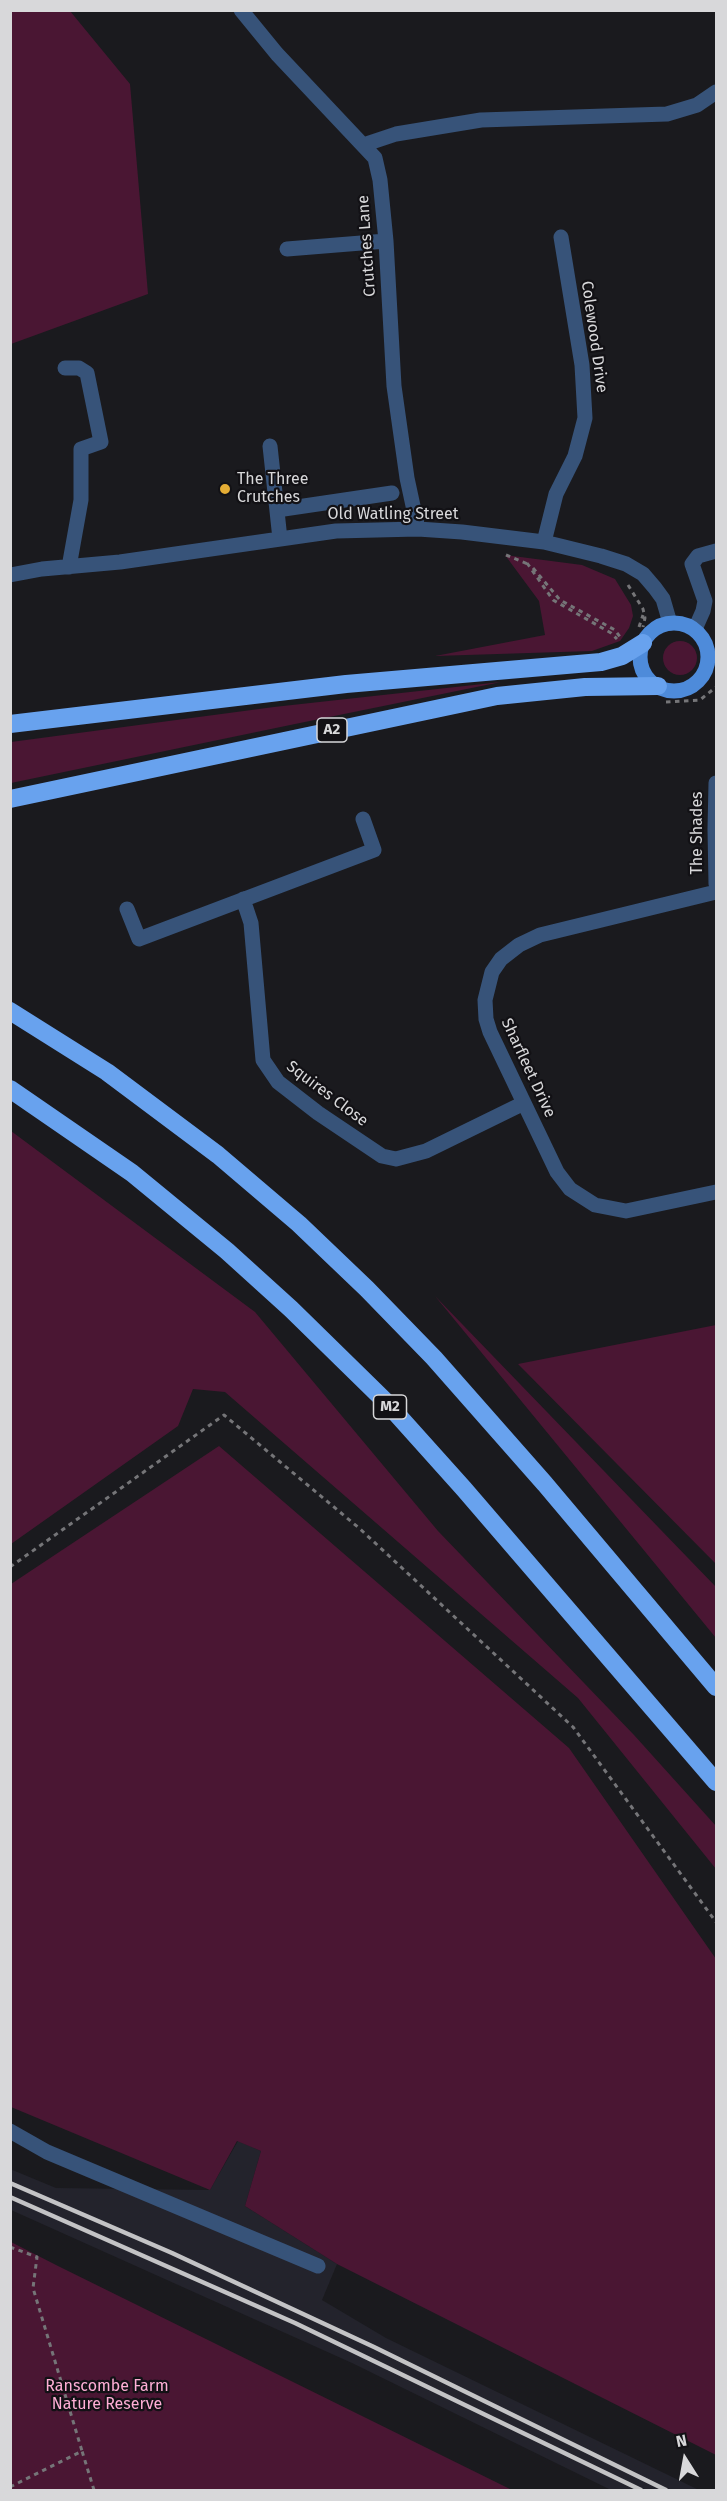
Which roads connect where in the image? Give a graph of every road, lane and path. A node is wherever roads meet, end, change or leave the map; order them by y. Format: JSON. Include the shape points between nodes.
{"nodes":[{"id":1,"x":241,"y":10,"type":"edge"},
{"id":2,"x":717,"y":92,"type":"edge"},
{"id":3,"x":363,"y":145,"type":"junction"},
{"id":4,"x":561,"y":237,"type":"dead end"},
{"id":5,"x":386,"y":241,"type":"junction"},
{"id":6,"x":287,"y":249,"type":"dead end"},
{"id":7,"x":65,"y":368,"type":"dead end"},
{"id":8,"x":270,"y":446,"type":"dead end"},
{"id":9,"x":392,"y":493,"type":"dead end"},
{"id":10,"x":277,"y":510,"type":"junction"},
{"id":11,"x":418,"y":529,"type":"junction"},
{"id":12,"x":280,"y":539,"type":"junction"},
{"id":13,"x":543,"y":542,"type":"junction"},
{"id":14,"x":717,"y":551,"type":"edge"},
{"id":15,"x":527,"y":563,"type":"dead end"},
{"id":16,"x":69,"y":567,"type":"junction"},
{"id":17,"x":10,"y":575,"type":"edge"},
{"id":18,"x":643,"y":609,"type":"dead end"},
{"id":19,"x":643,"y":615,"type":"dead end"},
{"id":20,"x":670,"y":623,"type":"junction"},
{"id":21,"x":695,"y":629,"type":"junction"},
{"id":22,"x":711,"y":641,"type":"edge"},
{"id":23,"x":620,"y":643,"type":"dead end"},
{"id":24,"x":643,"y":643,"type":"junction"},
{"id":25,"x":717,"y":687,"type":"edge"},
{"id":26,"x":658,"y":694,"type":"junction"},
{"id":27,"x":10,"y":724,"type":"edge"},
{"id":28,"x":717,"y":783,"type":"edge"},
{"id":29,"x":10,"y":799,"type":"edge"},
{"id":30,"x":363,"y":819,"type":"dead end"},
{"id":31,"x":717,"y":884,"type":"edge"},
{"id":32,"x":717,"y":892,"type":"edge"},
{"id":33,"x":243,"y":899,"type":"junction"},
{"id":34,"x":127,"y":909,"type":"dead end"},
{"id":35,"x":10,"y":1011,"type":"edge"},
{"id":36,"x":10,"y":1089,"type":"edge"},
{"id":37,"x":524,"y":1103,"type":"junction"},
{"id":38,"x":717,"y":1192,"type":"edge"},
{"id":39,"x":10,"y":1567,"type":"edge"},
{"id":40,"x":717,"y":1688,"type":"edge"},
{"id":41,"x":717,"y":1782,"type":"edge"},
{"id":42,"x":717,"y":1922,"type":"edge"},
{"id":43,"x":10,"y":2131,"type":"edge"},
{"id":44,"x":10,"y":2247,"type":"edge"},
{"id":45,"x":318,"y":2266,"type":"dead end"},
{"id":46,"x":82,"y":2451,"type":"junction"},
{"id":47,"x":10,"y":2487,"type":"edge"},
{"id":48,"x":94,"y":2490,"type":"edge"}],
"edges":[{"from":1,"to":3,"type":"street","name":"Crutches Lane"},
{"from":2,"to":3,"type":"street","via":[[697,105],[667,114],[481,120],[396,134]]},
{"from":3,"to":5,"type":"street","name":"Crutches Lane","via":[[375,158]]},
{"from":4,"to":13,"type":"street","name":"Colewood Drive","via":[[582,365],[585,418],[575,456],[556,494]]},
{"from":5,"to":6,"type":"street"},
{"from":5,"to":11,"type":"street","name":"Crutches Lane","via":[[394,386]]},
{"from":7,"to":16,"type":"street","via":[[79,368],[87,373],[101,442],[81,449],[81,501]]},
{"from":8,"to":10,"type":"street"},
{"from":9,"to":10,"type":"street"},
{"from":10,"to":12,"type":"street"},
{"from":11,"to":12,"type":"street","name":"Old Watling Street","via":[[336,531]]},
{"from":11,"to":13,"type":"street","name":"Old Watling Street"},
{"from":12,"to":16,"type":"street","name":"Old Watling Street"},
{"from":13,"to":20,"type":"street","name":"Old Watling Street","via":[[601,556],[640,571],[661,596]]},
{"from":14,"to":21,"type":"street","via":[[698,556],[692,564],[705,601]]},
{"from":15,"to":23,"type":"path","via":[[553,600],[613,634]]},
{"from":16,"to":17,"type":"street","name":"Old Watling Street"},
{"from":18,"to":19,"type":"path"},
{"from":20,"to":21,"type":"main road"},
{"from":20,"to":24,"type":"main road","via":[[655,628]]},
{"from":21,"to":22,"type":"main road"},
{"from":22,"to":26,"type":"main road","via":[[708,664],[697,682]]},
{"from":24,"to":26,"type":"main road","via":[[640,653],[644,672]]},
{"from":24,"to":27,"type":"highway","via":[[622,656],[601,662],[346,684]]},
{"from":25,"to":26,"type":"path","via":[[700,700]]},
{"from":26,"to":29,"type":"highway","number":"A2","via":[[585,687],[497,696]]},
{"from":28,"to":31,"type":"street","name":"The Shades"},
{"from":30,"to":33,"type":"street","via":[[374,850]]},
{"from":32,"to":37,"type":"street","name":"Sharfleet Drive","via":[[540,935],[501,959],[486,989],[486,1019]]},
{"from":33,"to":34,"type":"street","via":[[140,939]]},
{"from":33,"to":37,"type":"street","name":"Squires Close","via":[[250,923],[262,1060],[279,1082],[318,1113],[382,1156],[396,1159],[426,1151]]},
{"from":35,"to":40,"type":"highway","via":[[107,1072],[218,1155],[359,1281],[482,1412]]},
{"from":36,"to":41,"type":"highway","number":"M2","via":[[132,1173],[291,1308],[386,1402]]},
{"from":37,"to":38,"type":"street","name":"Sharfleet Drive","via":[[561,1179],[595,1205],[626,1211]]},
{"from":39,"to":42,"type":"path","via":[[224,1415],[359,1528],[573,1727]]},
{"from":43,"to":45,"type":"street","via":[[47,2152]]},
{"from":44,"to":46,"type":"path","via":[[37,2257],[33,2288]]},
{"from":46,"to":47,"type":"path"},
{"from":46,"to":48,"type":"path"}]}
